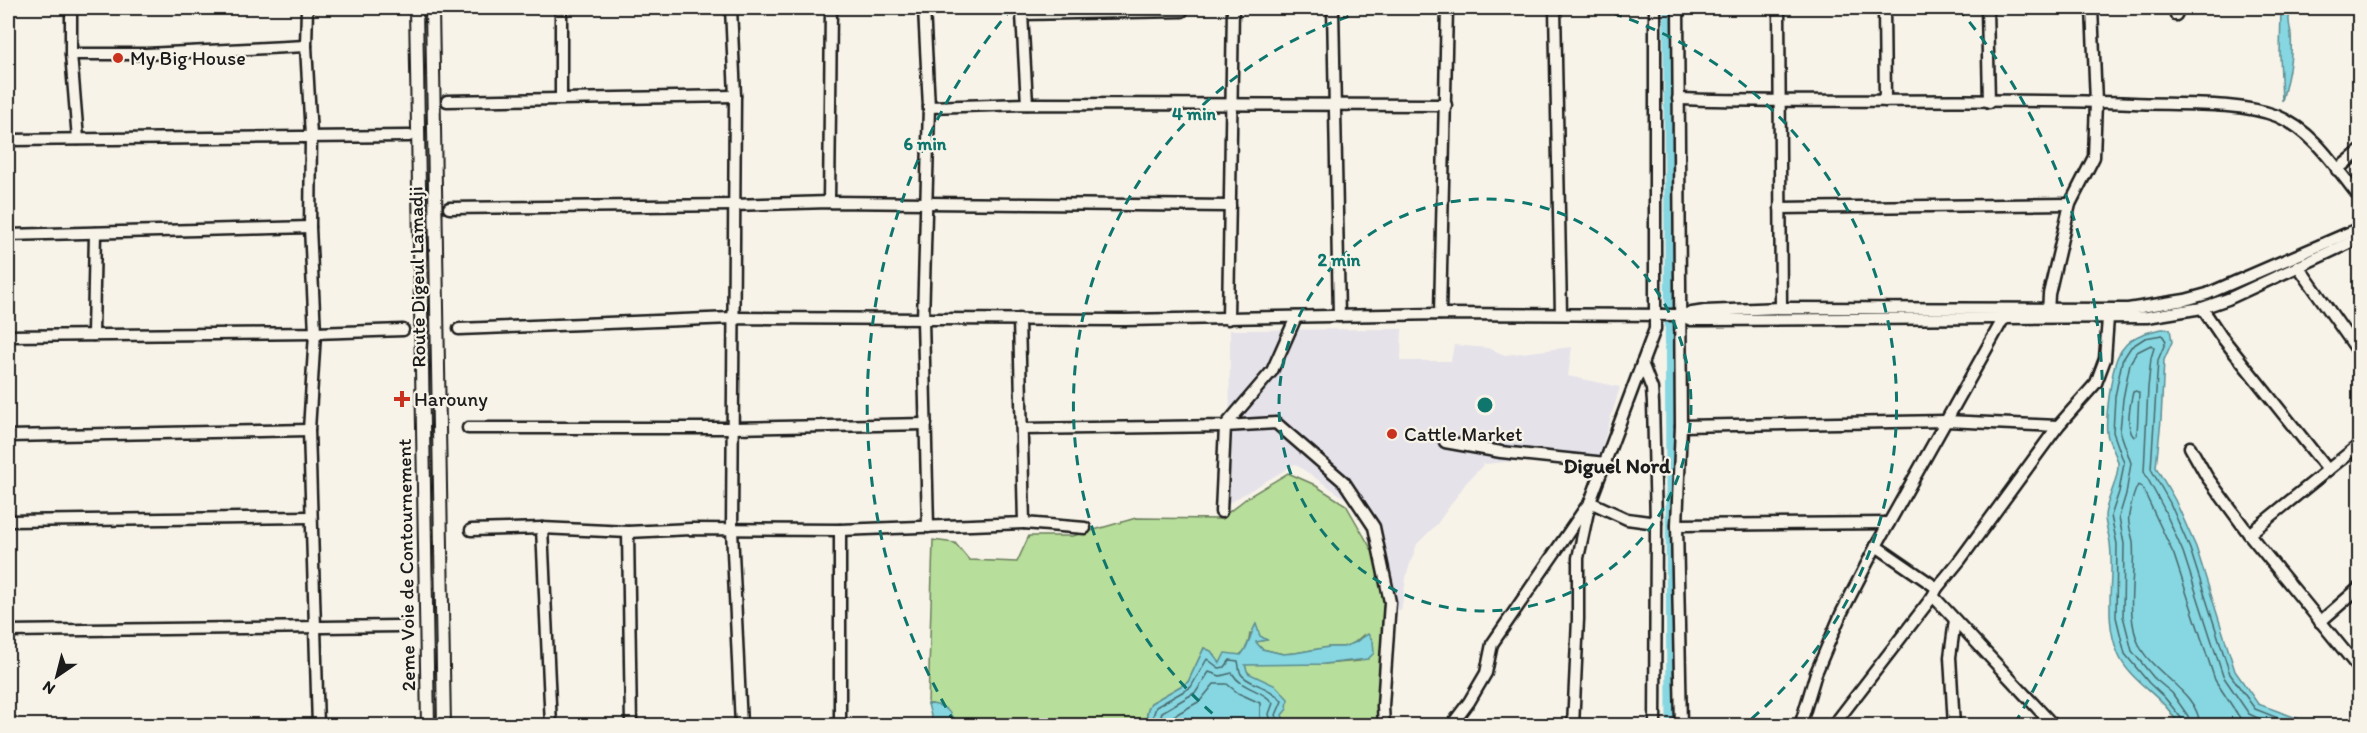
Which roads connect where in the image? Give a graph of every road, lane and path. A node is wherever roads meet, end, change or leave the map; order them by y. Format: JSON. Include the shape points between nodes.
{"nodes":[{"id":1,"x":71,"y":8,"type":"edge"},
{"id":2,"x":307,"y":8,"type":"edge"},
{"id":3,"x":416,"y":8,"type":"edge"},
{"id":4,"x":432,"y":8,"type":"edge"},
{"id":5,"x":561,"y":8,"type":"edge"},
{"id":6,"x":731,"y":8,"type":"edge"},
{"id":7,"x":831,"y":8,"type":"edge"},
{"id":8,"x":924,"y":8,"type":"edge"},
{"id":9,"x":1233,"y":8,"type":"edge"},
{"id":10,"x":1333,"y":8,"type":"edge"},
{"id":11,"x":1447,"y":8,"type":"edge"},
{"id":12,"x":1555,"y":8,"type":"edge"},
{"id":13,"x":1655,"y":8,"type":"edge"},
{"id":14,"x":1678,"y":8,"type":"edge"},
{"id":15,"x":1779,"y":8,"type":"edge"},
{"id":16,"x":1884,"y":8,"type":"edge"},
{"id":17,"x":1987,"y":8,"type":"edge"},
{"id":18,"x":2092,"y":8,"type":"edge"},
{"id":19,"x":1182,"y":10,"type":"dead end"},
{"id":20,"x":306,"y":46,"type":"junction"},
{"id":21,"x":71,"y":54,"type":"junction"},
{"id":22,"x":735,"y":96,"type":"junction"},
{"id":23,"x":561,"y":99,"type":"junction"},
{"id":24,"x":1678,"y":99,"type":"junction"},
{"id":25,"x":447,"y":101,"type":"dead end"},
{"id":26,"x":1885,"y":101,"type":"junction"},
{"id":27,"x":1780,"y":102,"type":"junction"},
{"id":28,"x":1989,"y":102,"type":"junction"},
{"id":29,"x":2096,"y":102,"type":"junction"},
{"id":30,"x":1027,"y":104,"type":"junction"},
{"id":31,"x":1232,"y":104,"type":"junction"},
{"id":32,"x":1335,"y":104,"type":"junction"},
{"id":33,"x":1446,"y":105,"type":"junction"},
{"id":34,"x":929,"y":107,"type":"junction"},
{"id":35,"x":311,"y":136,"type":"junction"},
{"id":36,"x":409,"y":136,"type":"dead end"},
{"id":37,"x":78,"y":139,"type":"junction"},
{"id":38,"x":8,"y":140,"type":"edge"},
{"id":39,"x":2360,"y":151,"type":"edge"},
{"id":40,"x":2337,"y":170,"type":"junction"},
{"id":41,"x":2360,"y":198,"type":"edge"},
{"id":42,"x":829,"y":202,"type":"junction"},
{"id":43,"x":927,"y":202,"type":"junction"},
{"id":44,"x":2070,"y":204,"type":"junction"},
{"id":45,"x":735,"y":206,"type":"junction"},
{"id":46,"x":1230,"y":206,"type":"junction"},
{"id":47,"x":449,"y":208,"type":"dead end"},
{"id":48,"x":1780,"y":208,"type":"junction"},
{"id":49,"x":310,"y":227,"type":"junction"},
{"id":50,"x":2360,"y":228,"type":"edge"},
{"id":51,"x":95,"y":233,"type":"junction"},
{"id":52,"x":8,"y":235,"type":"edge"},
{"id":53,"x":2360,"y":238,"type":"edge"},
{"id":54,"x":2298,"y":266,"type":"junction"},
{"id":55,"x":2186,"y":306,"type":"junction"},
{"id":56,"x":1781,"y":308,"type":"junction"},
{"id":57,"x":2202,"y":308,"type":"junction"},
{"id":58,"x":2128,"y":313,"type":"junction"},
{"id":59,"x":1440,"y":314,"type":"junction"},
{"id":60,"x":2006,"y":314,"type":"junction"},
{"id":61,"x":2048,"y":314,"type":"junction"},
{"id":62,"x":1561,"y":315,"type":"junction"},
{"id":63,"x":1658,"y":315,"type":"junction"},
{"id":64,"x":1676,"y":315,"type":"junction"},
{"id":65,"x":1339,"y":316,"type":"junction"},
{"id":66,"x":1296,"y":317,"type":"junction"},
{"id":67,"x":732,"y":318,"type":"junction"},
{"id":68,"x":2108,"y":318,"type":"junction"},
{"id":69,"x":1019,"y":319,"type":"junction"},
{"id":70,"x":1228,"y":319,"type":"junction"},
{"id":71,"x":923,"y":320,"type":"junction"},
{"id":72,"x":459,"y":328,"type":"dead end"},
{"id":73,"x":403,"y":330,"type":"dead end"},
{"id":74,"x":315,"y":333,"type":"junction"},
{"id":75,"x":8,"y":336,"type":"edge"},
{"id":76,"x":93,"y":336,"type":"junction"},
{"id":77,"x":2360,"y":354,"type":"edge"},
{"id":78,"x":1642,"y":363,"type":"junction"},
{"id":79,"x":1946,"y":421,"type":"junction"},
{"id":80,"x":926,"y":424,"type":"junction"},
{"id":81,"x":1226,"y":426,"type":"junction"},
{"id":82,"x":1681,"y":426,"type":"junction"},
{"id":83,"x":2058,"y":426,"type":"junction"},
{"id":84,"x":468,"y":428,"type":"dead end"},
{"id":85,"x":732,"y":428,"type":"junction"},
{"id":86,"x":1023,"y":429,"type":"junction"},
{"id":87,"x":309,"y":430,"type":"junction"},
{"id":88,"x":8,"y":436,"type":"edge"},
{"id":89,"x":1445,"y":442,"type":"dead end"},
{"id":90,"x":2360,"y":444,"type":"edge"},
{"id":91,"x":2190,"y":447,"type":"dead end"},
{"id":92,"x":1606,"y":463,"type":"junction"},
{"id":93,"x":2328,"y":470,"type":"junction"},
{"id":94,"x":1590,"y":502,"type":"junction"},
{"id":95,"x":1221,"y":512,"type":"dead end"},
{"id":96,"x":311,"y":518,"type":"junction"},
{"id":97,"x":8,"y":521,"type":"edge"},
{"id":98,"x":1024,"y":523,"type":"junction"},
{"id":99,"x":1656,"y":523,"type":"junction"},
{"id":100,"x":1889,"y":523,"type":"junction"},
{"id":101,"x":1677,"y":525,"type":"junction"},
{"id":102,"x":928,"y":527,"type":"junction"},
{"id":103,"x":543,"y":528,"type":"junction"},
{"id":104,"x":1085,"y":528,"type":"dead end"},
{"id":105,"x":471,"y":530,"type":"dead end"},
{"id":106,"x":732,"y":530,"type":"junction"},
{"id":107,"x":840,"y":531,"type":"junction"},
{"id":108,"x":628,"y":532,"type":"junction"},
{"id":109,"x":2249,"y":534,"type":"junction"},
{"id":110,"x":1876,"y":546,"type":"junction"},
{"id":111,"x":2360,"y":587,"type":"edge"},
{"id":112,"x":1935,"y":592,"type":"junction"},
{"id":113,"x":1955,"y":620,"type":"junction"},
{"id":114,"x":2320,"y":622,"type":"junction"},
{"id":115,"x":316,"y":626,"type":"junction"},
{"id":116,"x":399,"y":626,"type":"dead end"},
{"id":117,"x":8,"y":631,"type":"edge"},
{"id":118,"x":2360,"y":670,"type":"edge"},
{"id":119,"x":318,"y":726,"type":"edge"},
{"id":120,"x":428,"y":726,"type":"edge"},
{"id":121,"x":444,"y":726,"type":"edge"},
{"id":122,"x":551,"y":726,"type":"edge"},
{"id":123,"x":631,"y":726,"type":"edge"},
{"id":124,"x":741,"y":726,"type":"edge"},
{"id":125,"x":840,"y":726,"type":"edge"},
{"id":126,"x":1384,"y":726,"type":"edge"},
{"id":127,"x":1451,"y":726,"type":"edge"},
{"id":128,"x":1573,"y":726,"type":"edge"},
{"id":129,"x":1655,"y":726,"type":"edge"},
{"id":130,"x":1681,"y":726,"type":"edge"},
{"id":131,"x":1800,"y":726,"type":"edge"},
{"id":132,"x":1833,"y":726,"type":"edge"},
{"id":133,"x":1954,"y":726,"type":"edge"},
{"id":134,"x":2054,"y":726,"type":"edge"}],
"edges":[{"from":1,"to":21,"type":"street"},
{"from":2,"to":20,"type":"street"},
{"from":3,"to":120,"type":"main road","name":"2eme Voie de Contournement"},
{"from":4,"to":121,"type":"main road","name":"Route Digeul Lamadji"},
{"from":5,"to":23,"type":"street"},
{"from":6,"to":22,"type":"street"},
{"from":7,"to":42,"type":"street"},
{"from":8,"to":34,"type":"street"},
{"from":9,"to":31,"type":"street"},
{"from":10,"to":32,"type":"street"},
{"from":11,"to":33,"type":"street"},
{"from":12,"to":62,"type":"street"},
{"from":13,"to":63,"type":"street"},
{"from":14,"to":24,"type":"street"},
{"from":15,"to":27,"type":"street"},
{"from":16,"to":26,"type":"street"},
{"from":17,"to":28,"type":"street"},
{"from":18,"to":29,"type":"street"},
{"from":19,"to":30,"type":"street","via":[[1022,14]]},
{"from":20,"to":21,"type":"street"},
{"from":20,"to":35,"type":"street"},
{"from":21,"to":37,"type":"street"},
{"from":22,"to":23,"type":"street"},
{"from":22,"to":45,"type":"street"},
{"from":23,"to":25,"type":"street"},
{"from":24,"to":27,"type":"street"},
{"from":24,"to":64,"type":"street"},
{"from":26,"to":27,"type":"street"},
{"from":26,"to":28,"type":"street"},
{"from":27,"to":48,"type":"street"},
{"from":28,"to":29,"type":"street"},
{"from":29,"to":40,"type":"street","via":[[2234,107],[2275,115],[2318,144]]},
{"from":29,"to":44,"type":"street","via":[[2094,157]]},
{"from":30,"to":31,"type":"street"},
{"from":30,"to":34,"type":"street"},
{"from":31,"to":32,"type":"street"},
{"from":31,"to":46,"type":"street"},
{"from":32,"to":33,"type":"street"},
{"from":32,"to":65,"type":"street"},
{"from":33,"to":59,"type":"street"},
{"from":34,"to":43,"type":"street"},
{"from":35,"to":36,"type":"street"},
{"from":35,"to":37,"type":"street"},
{"from":35,"to":49,"type":"street"},
{"from":37,"to":38,"type":"street"},
{"from":39,"to":40,"type":"street"},
{"from":40,"to":41,"type":"street"},
{"from":42,"to":43,"type":"street"},
{"from":42,"to":45,"type":"street"},
{"from":43,"to":46,"type":"street"},
{"from":43,"to":71,"type":"street"},
{"from":44,"to":48,"type":"street"},
{"from":44,"to":61,"type":"street"},
{"from":45,"to":47,"type":"street"},
{"from":45,"to":67,"type":"street"},
{"from":46,"to":70,"type":"street"},
{"from":48,"to":56,"type":"street"},
{"from":49,"to":51,"type":"street"},
{"from":49,"to":74,"type":"street"},
{"from":50,"to":55,"type":"street"},
{"from":51,"to":52,"type":"street"},
{"from":51,"to":76,"type":"street"},
{"from":53,"to":54,"type":"street"},
{"from":54,"to":57,"type":"street"},
{"from":54,"to":77,"type":"street"},
{"from":55,"to":57,"type":"street"},
{"from":55,"to":58,"type":"street"},
{"from":56,"to":60,"type":"street"},
{"from":56,"to":64,"type":"street"},
{"from":57,"to":93,"type":"street"},
{"from":58,"to":61,"type":"street"},
{"from":58,"to":68,"type":"street"},
{"from":59,"to":62,"type":"street"},
{"from":59,"to":65,"type":"street"},
{"from":60,"to":61,"type":"street"},
{"from":60,"to":64,"type":"street","via":[[1691,320]]},
{"from":60,"to":79,"type":"street"},
{"from":61,"to":68,"type":"street"},
{"from":62,"to":63,"type":"street"},
{"from":63,"to":64,"type":"street"},
{"from":63,"to":78,"type":"street"},
{"from":64,"to":82,"type":"street"},
{"from":65,"to":66,"type":"street"},
{"from":66,"to":70,"type":"street"},
{"from":66,"to":81,"type":"street","via":[[1272,371]]},
{"from":67,"to":71,"type":"street"},
{"from":67,"to":72,"type":"street"},
{"from":67,"to":85,"type":"street"},
{"from":68,"to":83,"type":"street","via":[[2096,383]]},
{"from":69,"to":70,"type":"street"},
{"from":69,"to":71,"type":"street"},
{"from":69,"to":86,"type":"street"},
{"from":71,"to":80,"type":"street"},
{"from":73,"to":74,"type":"street"},
{"from":74,"to":76,"type":"street"},
{"from":74,"to":87,"type":"street"},
{"from":75,"to":76,"type":"street"},
{"from":78,"to":92,"type":"street"},
{"from":78,"to":99,"type":"street","via":[[1652,389]]},
{"from":79,"to":82,"type":"street"},
{"from":79,"to":83,"type":"street"},
{"from":79,"to":100,"type":"street"},
{"from":80,"to":85,"type":"street"},
{"from":80,"to":102,"type":"street"},
{"from":81,"to":86,"type":"street"},
{"from":81,"to":95,"type":"street"},
{"from":81,"to":126,"type":"street","via":[[1276,423],[1344,482],[1374,527],[1390,602]]},
{"from":82,"to":101,"type":"street"},
{"from":83,"to":112,"type":"street"},
{"from":84,"to":85,"type":"street"},
{"from":85,"to":106,"type":"street"},
{"from":86,"to":98,"type":"street"},
{"from":87,"to":88,"type":"street"},
{"from":87,"to":96,"type":"street"},
{"from":89,"to":92,"type":"street"},
{"from":90,"to":93,"type":"street"},
{"from":91,"to":109,"type":"street"},
{"from":92,"to":94,"type":"street"},
{"from":93,"to":109,"type":"street"},
{"from":94,"to":99,"type":"street","via":[[1627,519]]},
{"from":94,"to":127,"type":"street","via":[[1491,644],[1486,673]]},
{"from":94,"to":128,"type":"street","via":[[1578,558]]},
{"from":96,"to":97,"type":"street"},
{"from":96,"to":115,"type":"street"},
{"from":98,"to":102,"type":"street"},
{"from":98,"to":104,"type":"street"},
{"from":99,"to":129,"type":"street"},
{"from":100,"to":101,"type":"street"},
{"from":100,"to":110,"type":"street"},
{"from":101,"to":130,"type":"street"},
{"from":102,"to":107,"type":"street"},
{"from":103,"to":105,"type":"street"},
{"from":103,"to":108,"type":"street"},
{"from":103,"to":122,"type":"street"},
{"from":106,"to":107,"type":"street"},
{"from":106,"to":108,"type":"street"},
{"from":106,"to":124,"type":"street"},
{"from":107,"to":125,"type":"street"},
{"from":108,"to":123,"type":"street"},
{"from":109,"to":114,"type":"street"},
{"from":110,"to":112,"type":"street"},
{"from":110,"to":131,"type":"street","via":[[1816,673]]},
{"from":111,"to":114,"type":"street"},
{"from":112,"to":113,"type":"street"},
{"from":112,"to":132,"type":"street"},
{"from":113,"to":133,"type":"street","via":[[1950,657]]},
{"from":113,"to":134,"type":"street"},
{"from":114,"to":118,"type":"street"},
{"from":115,"to":116,"type":"street"},
{"from":115,"to":117,"type":"street"},
{"from":115,"to":119,"type":"street"}]}
